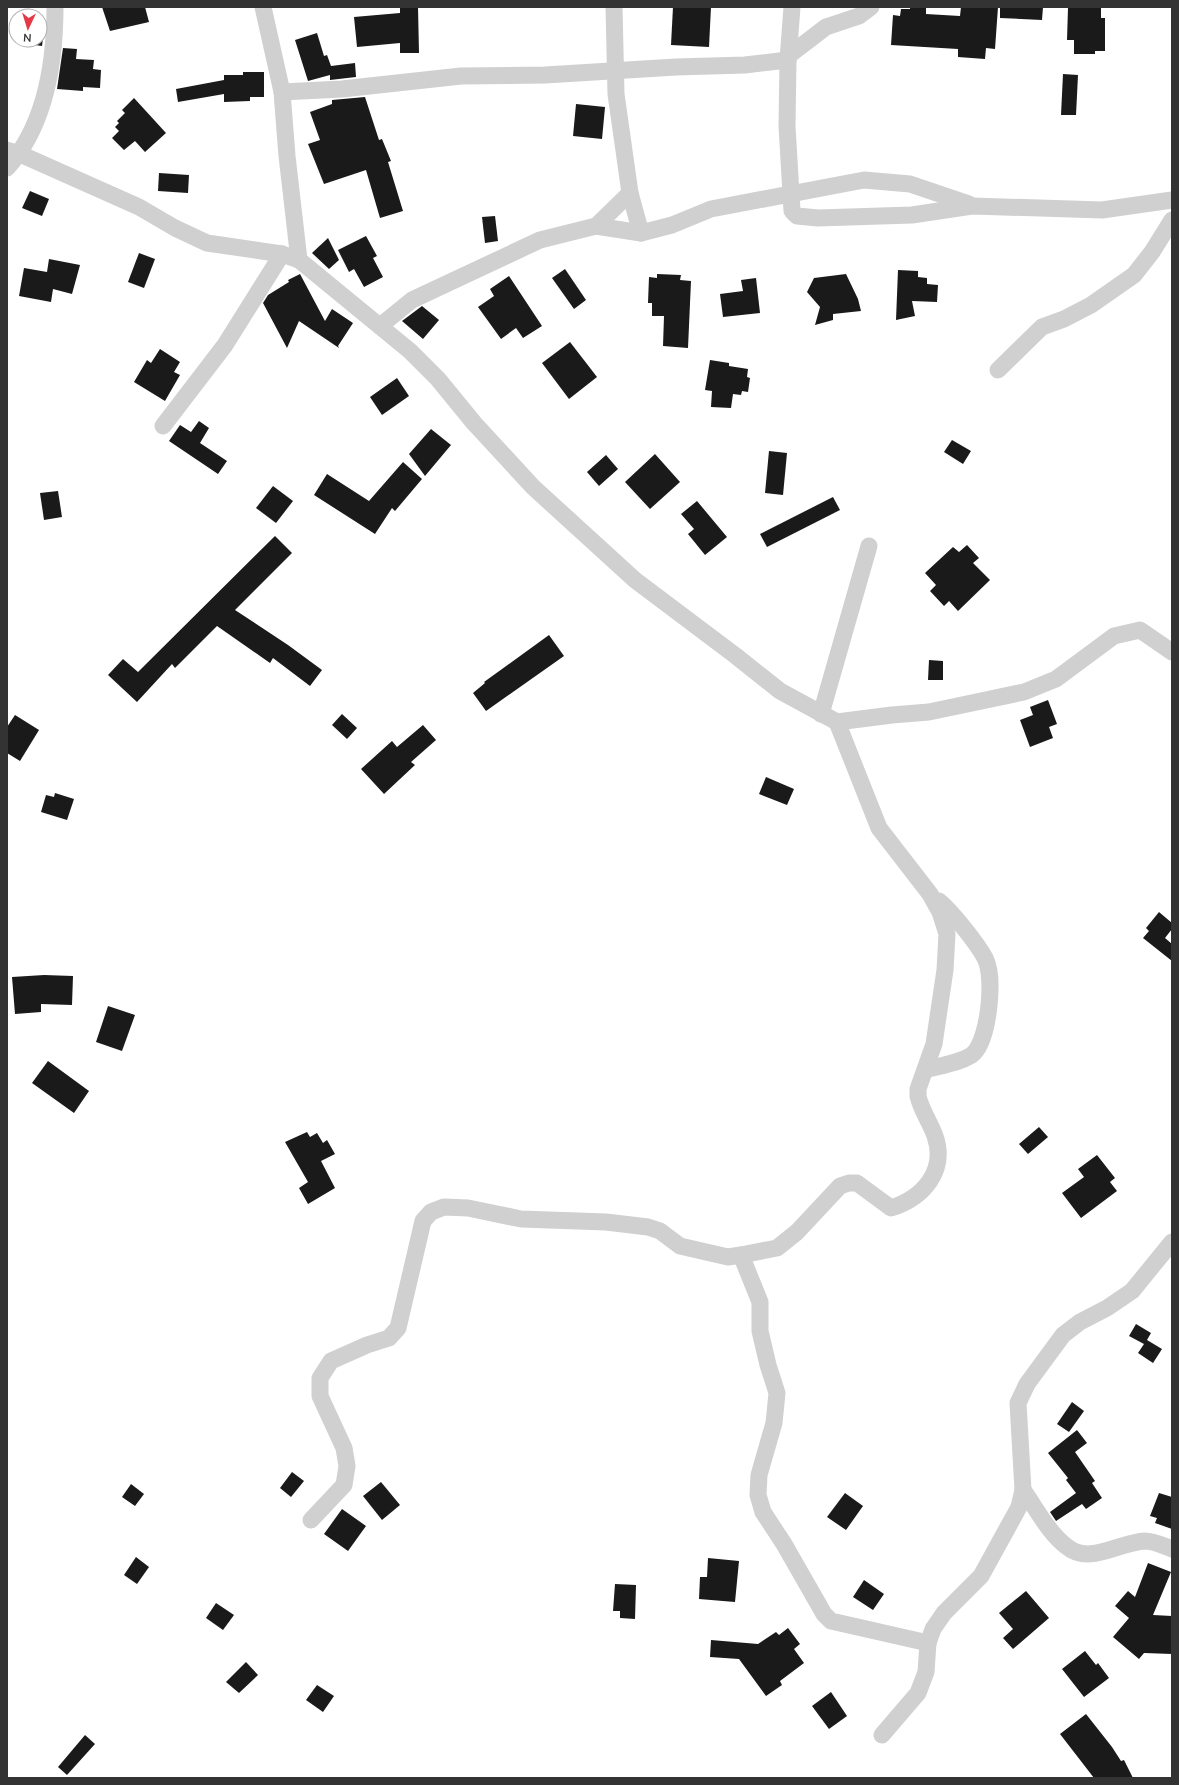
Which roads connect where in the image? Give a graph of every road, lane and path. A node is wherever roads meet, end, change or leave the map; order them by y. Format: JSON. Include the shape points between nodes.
{"nodes":[{"id":1,"x":55,"y":7,"type":"edge"},
{"id":2,"x":263,"y":7,"type":"edge"},
{"id":3,"x":614,"y":7,"type":"edge"},
{"id":4,"x":792,"y":7,"type":"edge"},
{"id":5,"x":871,"y":7,"type":"edge"},
{"id":6,"x":788,"y":58,"type":"junction"},
{"id":7,"x":615,"y":71,"type":"junction"},
{"id":8,"x":282,"y":92,"type":"junction"},
{"id":9,"x":14,"y":152,"type":"edge"},
{"id":10,"x":7,"y":168,"type":"edge"},
{"id":11,"x":630,"y":194,"type":"junction"},
{"id":12,"x":792,"y":195,"type":"junction"},
{"id":13,"x":1172,"y":200,"type":"edge"},
{"id":14,"x":972,"y":206,"type":"junction"},
{"id":15,"x":1172,"y":220,"type":"edge"},
{"id":16,"x":596,"y":226,"type":"junction"},
{"id":17,"x":641,"y":233,"type":"junction"},
{"id":18,"x":282,"y":254,"type":"junction"},
{"id":19,"x":299,"y":260,"type":"junction"},
{"id":20,"x":380,"y":326,"type":"junction"},
{"id":21,"x":998,"y":370,"type":"dead end"},
{"id":22,"x":163,"y":426,"type":"dead end"},
{"id":23,"x":870,"y":546,"type":"dead end"},
{"id":24,"x":1172,"y":652,"type":"edge"},
{"id":25,"x":821,"y":714,"type":"junction"},
{"id":26,"x":837,"y":722,"type":"junction"},
{"id":27,"x":930,"y":894,"type":"junction"},
{"id":28,"x":925,"y":1070,"type":"junction"},
{"id":29,"x":1171,"y":1248,"type":"edge"},
{"id":30,"x":741,"y":1256,"type":"junction"},
{"id":31,"x":1023,"y":1490,"type":"junction"},
{"id":32,"x":311,"y":1520,"type":"dead end"},
{"id":33,"x":1172,"y":1549,"type":"edge"},
{"id":34,"x":928,"y":1643,"type":"junction"},
{"id":35,"x":882,"y":1735,"type":"dead end"}],
"edges":[{"from":1,"to":9,"type":"street","via":[[55,42],[49,76],[35,122]]},
{"from":2,"to":8,"type":"street"},
{"from":3,"to":7,"type":"street"},
{"from":4,"to":6,"type":"street"},
{"from":5,"to":6,"type":"street","via":[[859,16],[826,27]]},
{"from":6,"to":7,"type":"street","via":[[745,65]]},
{"from":6,"to":12,"type":"street","via":[[787,126]]},
{"from":7,"to":8,"type":"street","via":[[461,76]]},
{"from":7,"to":11,"type":"street"},
{"from":8,"to":19,"type":"street"},
{"from":9,"to":10,"type":"street"},
{"from":9,"to":18,"type":"street","via":[[139,207],[207,243]]},
{"from":11,"to":16,"type":"street"},
{"from":11,"to":17,"type":"street"},
{"from":12,"to":14,"type":"street","via":[[864,180],[910,184]]},
{"from":12,"to":14,"type":"street","via":[[792,211],[797,216],[818,218],[912,215]]},
{"from":12,"to":17,"type":"street","via":[[711,209],[672,225]]},
{"from":13,"to":14,"type":"street","via":[[1102,210]]},
{"from":15,"to":21,"type":"street","via":[[1134,275],[1091,305],[1042,327]]},
{"from":16,"to":17,"type":"street"},
{"from":16,"to":20,"type":"street","via":[[540,240],[412,300]]},
{"from":18,"to":19,"type":"street"},
{"from":18,"to":22,"type":"street","via":[[226,345]]},
{"from":19,"to":20,"type":"street"},
{"from":20,"to":25,"type":"street","via":[[438,379],[474,423],[533,487],[635,580],[780,691]]},
{"from":23,"to":25,"type":"street"},
{"from":24,"to":26,"type":"street","via":[[1140,630],[1114,636],[1056,679],[1024,692],[930,712]]},
{"from":25,"to":26,"type":"street"},
{"from":26,"to":27,"type":"street","via":[[879,828]]},
{"from":27,"to":28,"type":"street","via":[[940,912],[947,934],[945,970],[934,1044]]},
{"from":27,"to":28,"type":"street","via":[[948,909],[985,959],[990,982],[986,1024],[974,1053],[966,1058]]},
{"from":28,"to":30,"type":"street","via":[[918,1096],[935,1134],[938,1156],[936,1171],[923,1190],[907,1203],[891,1208],[857,1183],[849,1182],[840,1186],[797,1232],[777,1248]]},
{"from":29,"to":31,"type":"street","via":[[1132,1291],[1063,1335],[1027,1384],[1018,1403]]},
{"from":30,"to":32,"type":"street","via":[[728,1256],[680,1246],[660,1231],[648,1227],[606,1222],[521,1219],[468,1208],[444,1207],[431,1212],[423,1221],[398,1328],[389,1338],[331,1360],[320,1378],[320,1396],[344,1448],[347,1466],[344,1485]]},
{"from":30,"to":34,"type":"street","via":[[760,1302],[760,1331],[777,1393],[774,1423],[759,1475],[758,1495],[763,1512],[824,1614],[831,1621]]},
{"from":31,"to":33,"type":"street","via":[[1054,1534],[1066,1547],[1078,1552],[1090,1555],[1146,1541]]},
{"from":31,"to":34,"type":"street","via":[[1019,1507],[981,1576],[944,1612]]},
{"from":34,"to":35,"type":"street","via":[[926,1672],[918,1693]]}]}
